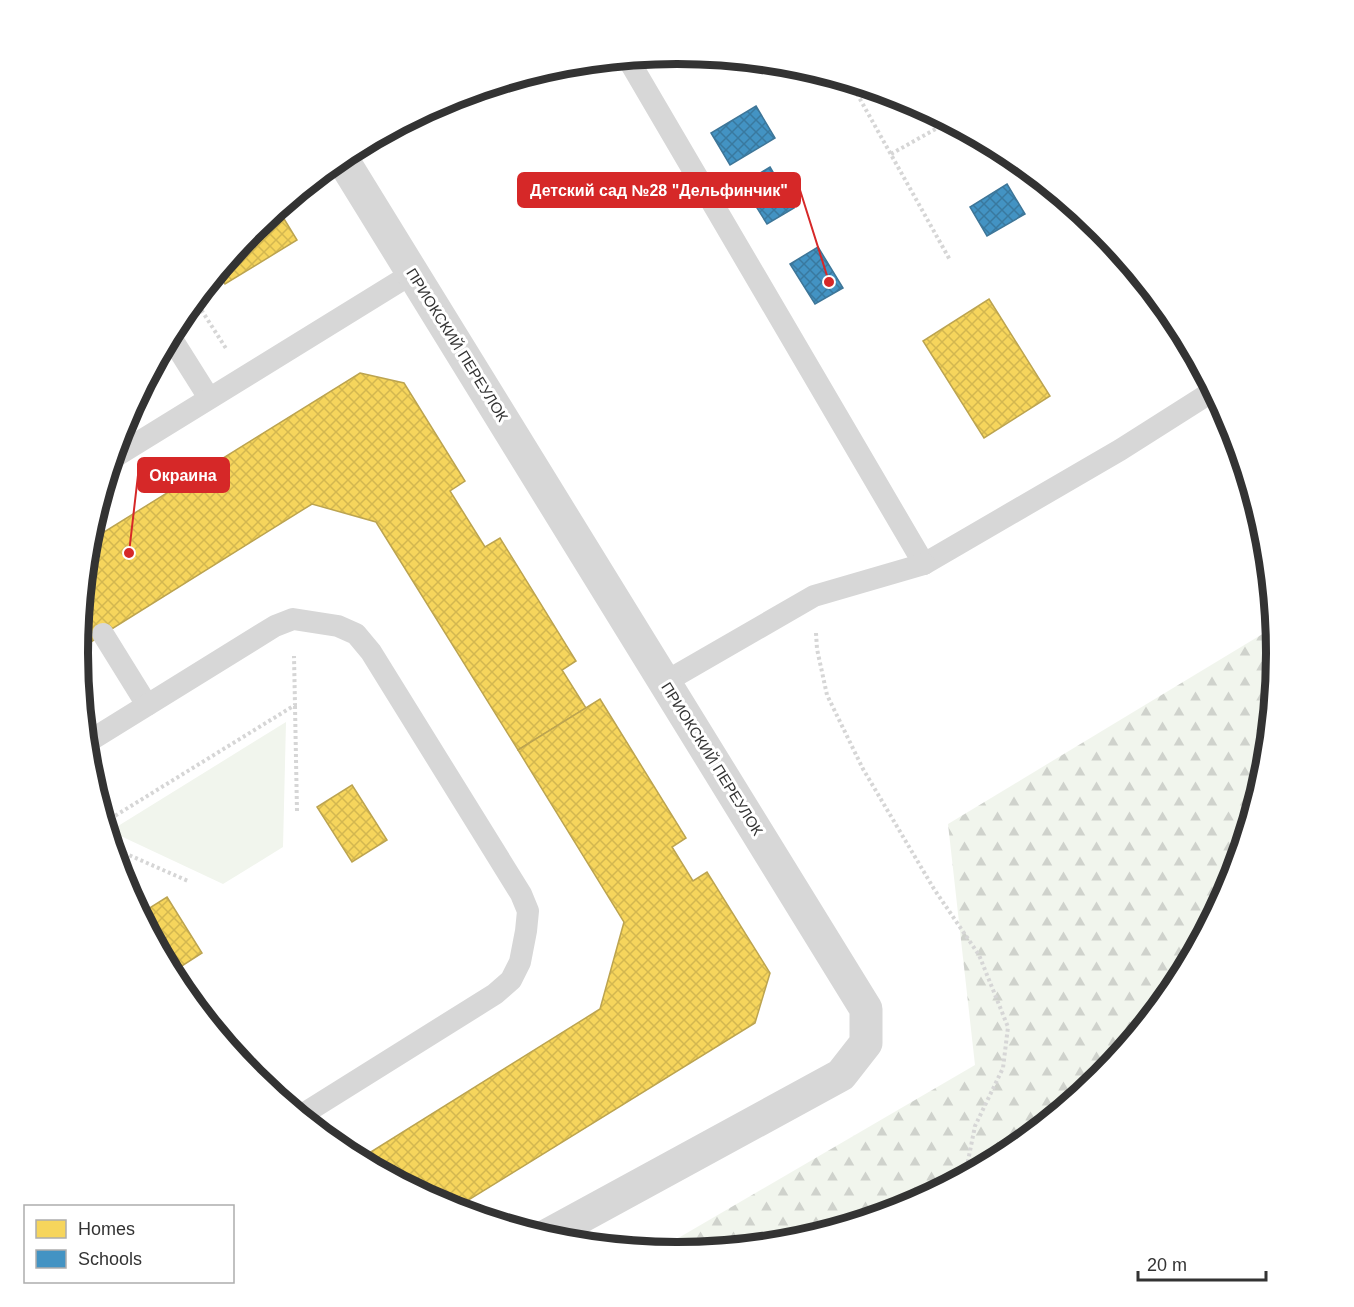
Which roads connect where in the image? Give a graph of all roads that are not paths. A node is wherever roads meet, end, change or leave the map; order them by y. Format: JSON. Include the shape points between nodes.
{"nodes":[{"id":1,"x":632,"y":67,"type":"edge"},
{"id":2,"x":347,"y":166,"type":"edge"},
{"id":3,"x":412,"y":273,"type":"junction"},
{"id":4,"x":176,"y":345,"type":"edge"},
{"id":5,"x":1206,"y":395,"type":"edge"},
{"id":6,"x":209,"y":398,"type":"junction"},
{"id":7,"x":124,"y":451,"type":"edge"},
{"id":8,"x":924,"y":564,"type":"junction"},
{"id":9,"x":103,"y":634,"type":"dead end"},
{"id":10,"x":665,"y":682,"type":"junction"},
{"id":11,"x":147,"y":705,"type":"junction"},
{"id":12,"x":94,"y":738,"type":"edge"},
{"id":13,"x":307,"y":1112,"type":"edge"},
{"id":14,"x":557,"y":1230,"type":"edge"}],
"edges":[{"from":1,"to":8,"type":"lane"},
{"from":2,"to":3,"type":"street","name":"ПРИОКСКИЙ ПЕРЕУЛОК"},
{"from":3,"to":6,"type":"lane"},
{"from":3,"to":10,"type":"street","name":"ПРИОКСКИЙ ПЕРЕУЛОК"},
{"from":4,"to":6,"type":"lane"},
{"from":5,"to":8,"type":"lane"},
{"from":6,"to":7,"type":"lane"},
{"from":8,"to":10,"type":"lane","via":[[814,597]]},
{"from":9,"to":11,"type":"lane"},
{"from":10,"to":14,"type":"street","name":"ПРИОКСКИЙ ПЕРЕУЛОК","via":[[866,1009],[866,1043],[841,1075]]},
{"from":11,"to":12,"type":"lane"},
{"from":11,"to":13,"type":"lane","via":[[275,626],[293,619],[338,626],[356,634],[371,652],[528,911],[520,962],[511,980],[495,994]]}]}
